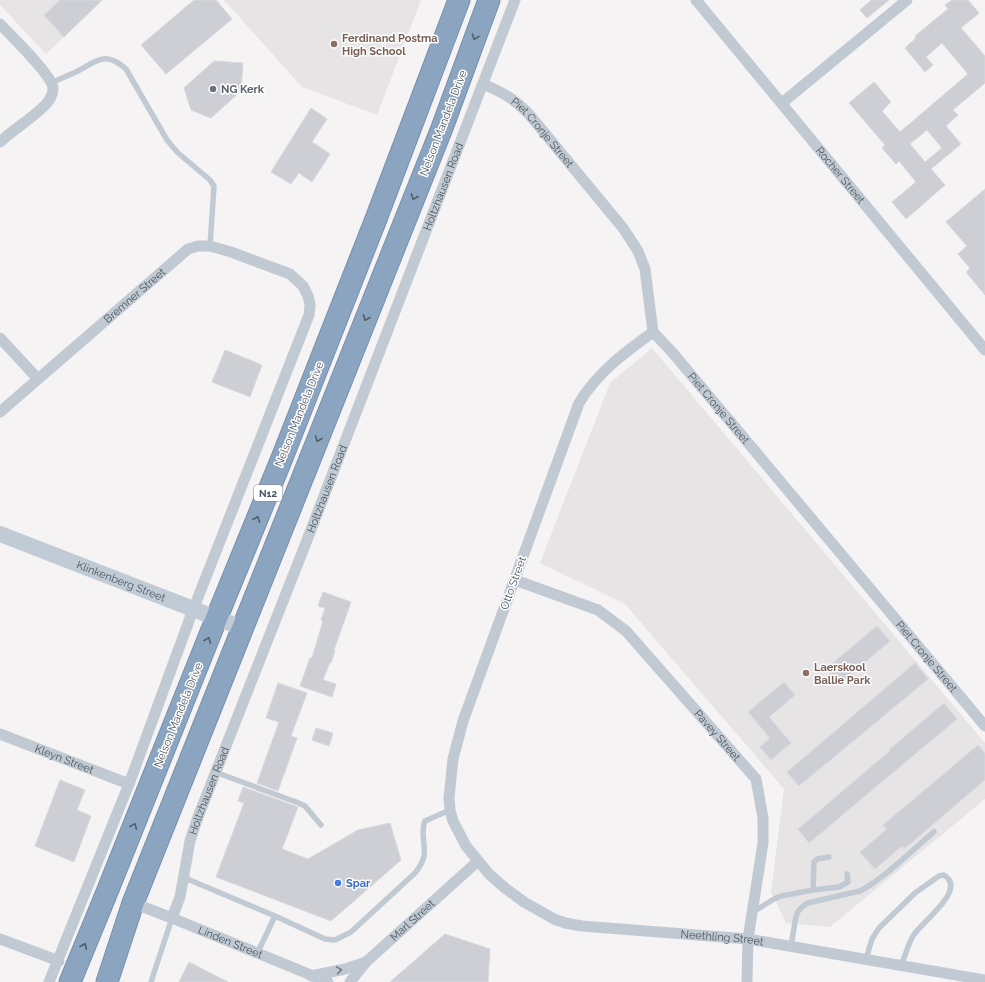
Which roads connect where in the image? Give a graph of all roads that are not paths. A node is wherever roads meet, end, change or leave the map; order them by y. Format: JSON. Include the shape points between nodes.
{"nodes":[{"id":1,"x":459,"y":0,"type":"edge"},
{"id":2,"x":489,"y":0,"type":"edge"},
{"id":3,"x":515,"y":0,"type":"edge"},
{"id":4,"x":696,"y":0,"type":"edge"},
{"id":5,"x":907,"y":0,"type":"edge"},
{"id":6,"x":0,"y":24,"type":"edge"},
{"id":7,"x":51,"y":82,"type":"junction"},
{"id":8,"x":483,"y":84,"type":"junction"},
{"id":9,"x":782,"y":104,"type":"junction"},
{"id":10,"x":0,"y":142,"type":"edge"},
{"id":11,"x":210,"y":246,"type":"junction"},
{"id":12,"x":653,"y":332,"type":"junction"},
{"id":13,"x":0,"y":338,"type":"edge"},
{"id":14,"x":985,"y":350,"type":"edge"},
{"id":15,"x":38,"y":379,"type":"junction"},
{"id":16,"x":0,"y":412,"type":"edge"},
{"id":17,"x":0,"y":534,"type":"edge"},
{"id":18,"x":514,"y":580,"type":"junction"},
{"id":19,"x":193,"y":610,"type":"junction"},
{"id":20,"x":217,"y":617,"type":"junction"},
{"id":21,"x":242,"y":628,"type":"junction"},
{"id":22,"x":985,"y":726,"type":"edge"},
{"id":23,"x":0,"y":734,"type":"edge"},
{"id":24,"x":215,"y":772,"type":"junction"},
{"id":25,"x":129,"y":784,"type":"junction"},
{"id":26,"x":450,"y":810,"type":"junction"},
{"id":27,"x":321,"y":825,"type":"dead end"},
{"id":28,"x":934,"y":832,"type":"dead end"},
{"id":29,"x":829,"y":858,"type":"dead end"},
{"id":30,"x":478,"y":861,"type":"junction"},
{"id":31,"x":847,"y":874,"type":"dead end"},
{"id":32,"x":185,"y":878,"type":"junction"},
{"id":33,"x":813,"y":890,"type":"junction"},
{"id":34,"x":133,"y":903,"type":"junction"},
{"id":35,"x":752,"y":914,"type":"junction"},
{"id":36,"x":275,"y":916,"type":"junction"},
{"id":37,"x":172,"y":918,"type":"junction"},
{"id":38,"x":0,"y":938,"type":"edge"},
{"id":39,"x":748,"y":938,"type":"junction"},
{"id":40,"x":791,"y":946,"type":"junction"},
{"id":41,"x":257,"y":954,"type":"junction"},
{"id":42,"x":866,"y":959,"type":"junction"},
{"id":43,"x":59,"y":961,"type":"junction"},
{"id":44,"x":366,"y":962,"type":"junction"},
{"id":45,"x":901,"y":966,"type":"junction"},
{"id":46,"x":315,"y":979,"type":"edge"},
{"id":47,"x":985,"y":980,"type":"edge"},
{"id":48,"x":49,"y":982,"type":"edge"},
{"id":49,"x":70,"y":982,"type":"edge"},
{"id":50,"x":107,"y":982,"type":"edge"},
{"id":51,"x":151,"y":982,"type":"edge"},
{"id":52,"x":328,"y":982,"type":"edge"},
{"id":53,"x":350,"y":982,"type":"edge"},
{"id":54,"x":747,"y":982,"type":"edge"}],
"edges":[{"from":20,"to":1,"type":"highway","name":"Nelson Mandela Drive","number":"N12","one_way":true,"via":[[373,227]]},
{"from":2,"to":21,"type":"highway","name":"Nelson Mandela Drive","number":"N12","one_way":true,"via":[[442,128]]},
{"from":3,"to":8,"type":"street","name":"Holtzhausen Road"},
{"from":4,"to":9,"type":"street","name":"Rocher Street"},
{"from":5,"to":9,"type":"street"},
{"from":6,"to":7,"type":"street"},
{"from":7,"to":10,"type":"street","via":[[53,89],[42,109]]},
{"from":7,"to":11,"type":"lane","via":[[99,59],[114,61],[126,70],[167,140],[214,186]]},
{"from":8,"to":12,"type":"street","name":"Piet Cronje Street","via":[[508,95],[528,113],[623,228],[638,251],[645,269]]},
{"from":8,"to":24,"type":"street","name":"Holtzhausen Road"},
{"from":9,"to":14,"type":"street","name":"Rocher Street"},
{"from":11,"to":15,"type":"street","name":"Bremner Street","via":[[188,249]]},
{"from":11,"to":19,"type":"street","name":"Bremner Street","via":[[290,274],[303,286],[310,305],[309,315]]},
{"from":12,"to":18,"type":"street","name":"Otto Street","via":[[603,371],[579,403]]},
{"from":12,"to":22,"type":"street","name":"Piet Cronje Street","via":[[801,504]]},
{"from":13,"to":15,"type":"street"},
{"from":15,"to":16,"type":"street","name":"Bremner Street"},
{"from":17,"to":19,"type":"street","name":"Klinkenberg Street"},
{"from":18,"to":26,"type":"street","name":"Otto Street","via":[[452,759]]},
{"from":18,"to":35,"type":"street","name":"Pavey Street","via":[[598,610],[614,621],[626,631],[756,779],[763,818]]},
{"from":19,"to":20,"type":"street","name":"Klinkenberg Street"},
{"from":19,"to":25,"type":"street"},
{"from":20,"to":21,"type":"street","name":"Klinkenberg Street"},
{"from":49,"to":20,"type":"highway","name":"Nelson Mandela Drive","number":"N12","one_way":true},
{"from":21,"to":34,"type":"highway","name":"Nelson Mandela Drive","number":"N12"},
{"from":23,"to":25,"type":"street","name":"Kleyn Street"},
{"from":24,"to":27,"type":"lane","via":[[305,806]]},
{"from":24,"to":32,"type":"street","name":"Holtzhausen Road","via":[[190,841]]},
{"from":25,"to":43,"type":"street"},
{"from":26,"to":30,"type":"street","name":"Otto Street","via":[[458,832]]},
{"from":26,"to":36,"type":"lane","via":[[424,821],[424,856],[421,864],[415,873],[352,932],[335,940],[325,939]]},
{"from":28,"to":40,"type":"lane","via":[[860,891],[802,906],[796,916]]},
{"from":29,"to":33,"type":"lane","via":[[817,858],[814,862]]},
{"from":30,"to":39,"type":"street","name":"Neethling Street","via":[[505,888],[524,902],[543,914],[565,923]]},
{"from":30,"to":44,"type":"street","name":"Marl Street"},
{"from":31,"to":33,"type":"lane","via":[[848,882],[839,887]]},
{"from":32,"to":36,"type":"lane"},
{"from":32,"to":37,"type":"street","name":"Holtzhausen Road"},
{"from":33,"to":35,"type":"lane","via":[[774,899]]},
{"from":34,"to":37,"type":"street","name":"Linden Street"},
{"from":34,"to":50,"type":"highway","name":"Nelson Mandela Drive","number":"N12"},
{"from":35,"to":39,"type":"street","name":"Pavey Street"},
{"from":36,"to":41,"type":"lane"},
{"from":37,"to":41,"type":"street","name":"Linden Street"},
{"from":37,"to":51,"type":"lane","name":"Holtzhausen Road"},
{"from":38,"to":43,"type":"street"},
{"from":39,"to":40,"type":"street","name":"Neethling Street"},
{"from":39,"to":54,"type":"street","name":"Pavey Street"},
{"from":40,"to":42,"type":"street","name":"Neethling Street"},
{"from":41,"to":46,"type":"street","name":"Linden Street"},
{"from":42,"to":45,"type":"street","name":"Neethling Street"},
{"from":42,"to":45,"type":"lane","via":[[872,939],[879,928],[915,894],[944,875],[949,878],[952,885],[950,893],[913,935]]},
{"from":43,"to":48,"type":"street"},
{"from":46,"to":44,"type":"street","one_way":true},
{"from":44,"to":53,"type":"street","name":"Marl Street"},
{"from":45,"to":47,"type":"street","name":"Neethling Street"},
{"from":46,"to":52,"type":"street","name":"Linden Street"}]}
